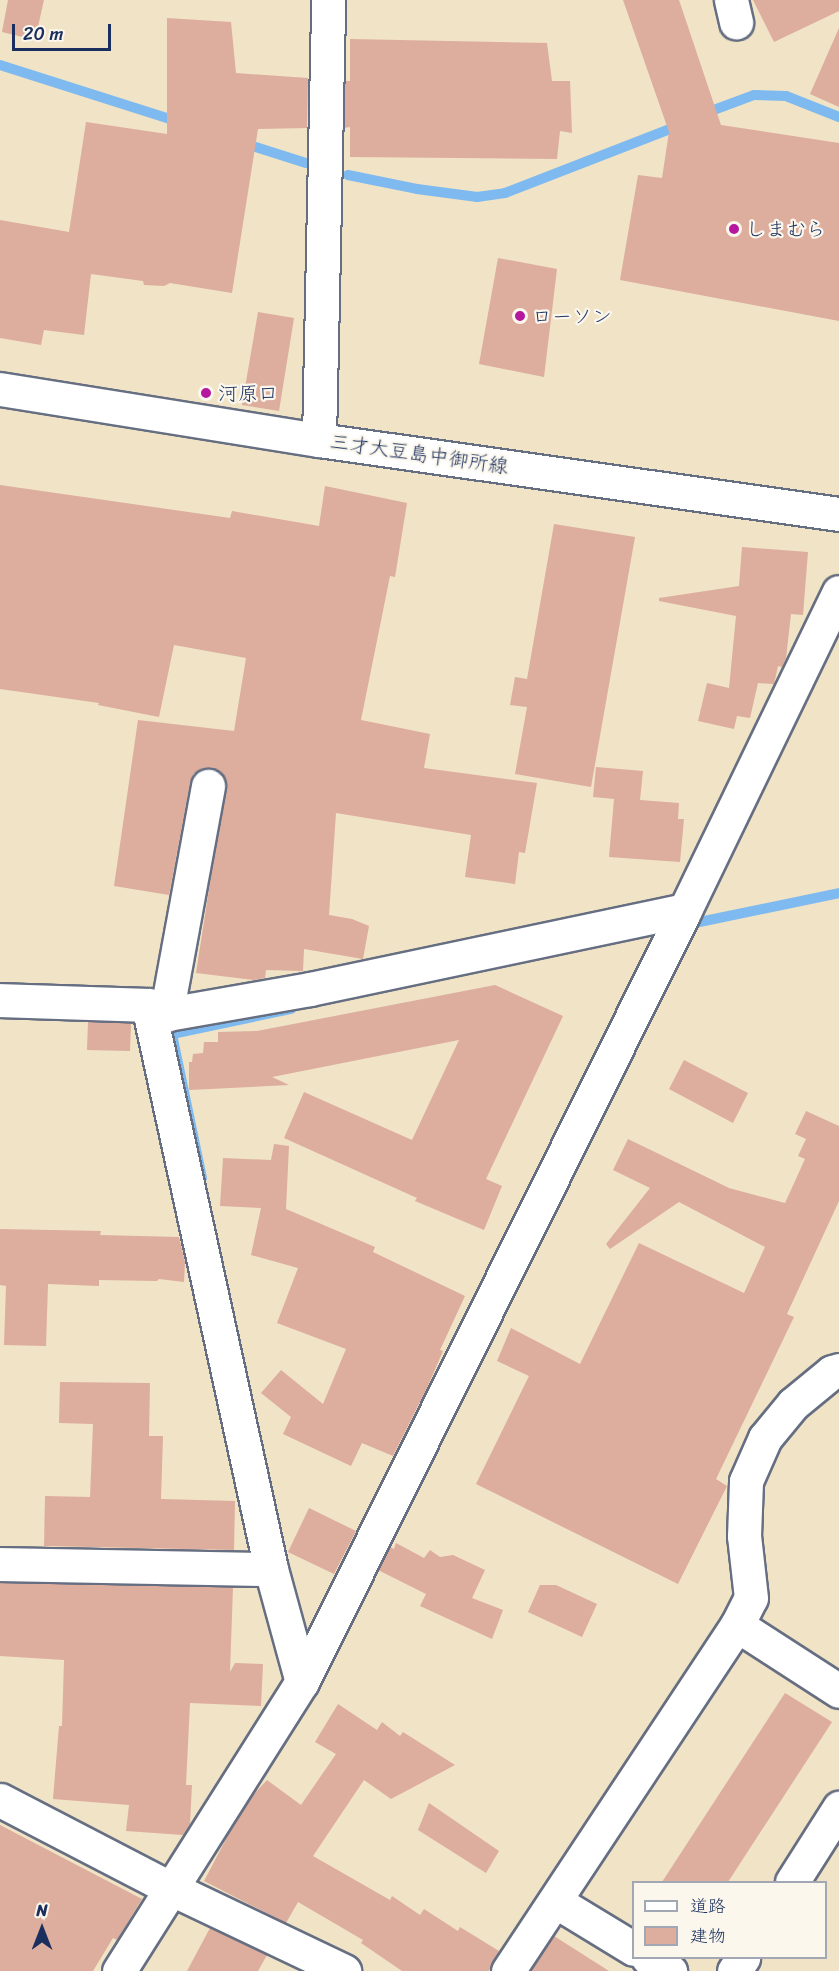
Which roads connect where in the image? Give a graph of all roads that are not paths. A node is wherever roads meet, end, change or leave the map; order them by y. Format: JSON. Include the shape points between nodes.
{"nodes":[{"id":1,"x":328,"y":0,"type":"edge"},
{"id":2,"x":0,"y":389,"type":"edge"},
{"id":3,"x":319,"y":440,"type":"junction"},
{"id":4,"x":839,"y":514,"type":"edge"},
{"id":5,"x":839,"y":592,"type":"edge"},
{"id":6,"x":208,"y":786,"type":"dead end"},
{"id":7,"x":685,"y":910,"type":"junction"},
{"id":8,"x":0,"y":1000,"type":"edge"},
{"id":9,"x":158,"y":1016,"type":"junction"},
{"id":10,"x":839,"y":1370,"type":"edge"},
{"id":11,"x":0,"y":1564,"type":"edge"},
{"id":12,"x":271,"y":1569,"type":"junction"},
{"id":13,"x":737,"y":1625,"type":"junction"},
{"id":14,"x":302,"y":1682,"type":"junction"},
{"id":15,"x":839,"y":1691,"type":"edge"},
{"id":16,"x":0,"y":1800,"type":"edge"},
{"id":17,"x":836,"y":1818,"type":"edge"},
{"id":18,"x":793,"y":1881,"type":"edge"},
{"id":19,"x":172,"y":1888,"type":"junction"},
{"id":20,"x":555,"y":1901,"type":"junction"},
{"id":21,"x":632,"y":1948,"type":"edge"},
{"id":22,"x":650,"y":1959,"type":"edge"},
{"id":23,"x":119,"y":1971,"type":"edge"},
{"id":24,"x":344,"y":1971,"type":"edge"},
{"id":25,"x":508,"y":1971,"type":"edge"},
{"id":26,"x":670,"y":1971,"type":"edge"}],
"edges":[{"from":1,"to":3,"type":"street"},
{"from":2,"to":3,"type":"street","name":"三才大豆島中御所線"},
{"from":3,"to":4,"type":"street","name":"三才大豆島中御所線"},
{"from":5,"to":7,"type":"street"},
{"from":6,"to":9,"type":"street"},
{"from":7,"to":9,"type":"street","via":[[310,989]]},
{"from":7,"to":14,"type":"street"},
{"from":8,"to":9,"type":"street","via":[[148,1005]]},
{"from":9,"to":12,"type":"street"},
{"from":10,"to":13,"type":"street","via":[[793,1404],[765,1438],[746,1481],[744,1536],[750,1598]]},
{"from":11,"to":12,"type":"street"},
{"from":12,"to":14,"type":"street"},
{"from":13,"to":15,"type":"street"},
{"from":13,"to":20,"type":"street"},
{"from":14,"to":19,"type":"street"},
{"from":16,"to":19,"type":"street"},
{"from":17,"to":18,"type":"street"},
{"from":19,"to":23,"type":"street"},
{"from":19,"to":24,"type":"street"},
{"from":20,"to":21,"type":"street"},
{"from":20,"to":25,"type":"street"},
{"from":22,"to":26,"type":"street"}]}
